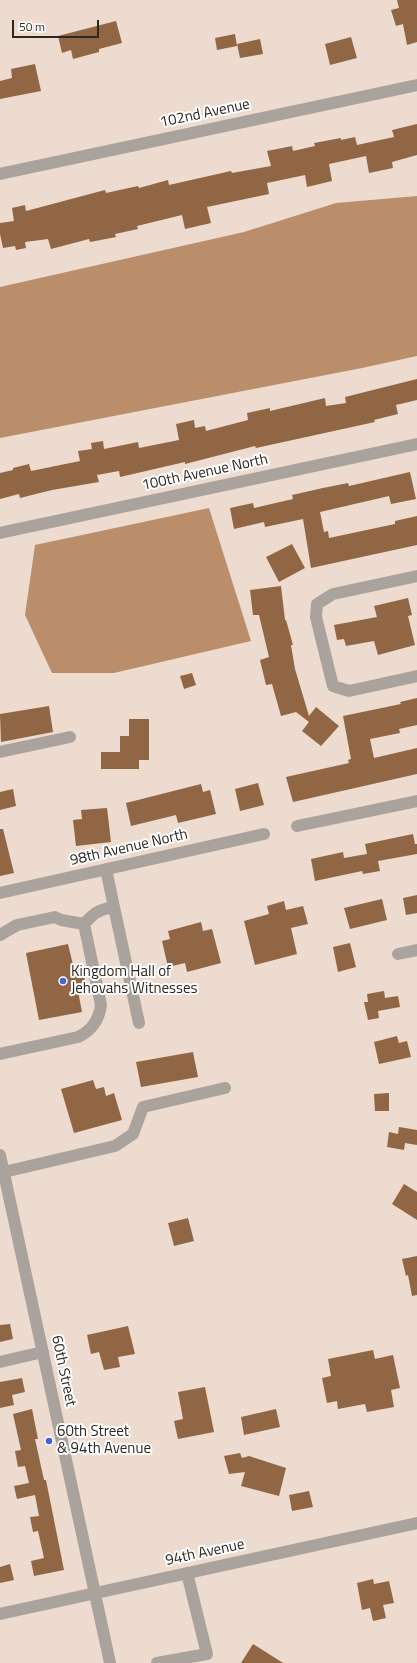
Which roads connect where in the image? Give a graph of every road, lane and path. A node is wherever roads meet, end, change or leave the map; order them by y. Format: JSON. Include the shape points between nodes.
{"nodes":[{"id":1,"x":417,"y":85,"type":"edge"},
{"id":2,"x":0,"y":174,"type":"edge"},
{"id":3,"x":417,"y":444,"type":"edge"},
{"id":4,"x":0,"y":533,"type":"edge"},
{"id":5,"x":417,"y":576,"type":"edge"},
{"id":6,"x":417,"y":676,"type":"edge"},
{"id":7,"x":70,"y":738,"type":"dead end"},
{"id":8,"x":0,"y":752,"type":"edge"},
{"id":9,"x":417,"y":801,"type":"edge"},
{"id":10,"x":297,"y":826,"type":"dead end"},
{"id":11,"x":264,"y":834,"type":"dead end"},
{"id":12,"x":106,"y":869,"type":"junction"},
{"id":13,"x":0,"y":893,"type":"edge"},
{"id":14,"x":114,"y":907,"type":"junction"},
{"id":15,"x":84,"y":924,"type":"junction"},
{"id":16,"x":0,"y":935,"type":"edge"},
{"id":17,"x":417,"y":950,"type":"edge"},
{"id":18,"x":398,"y":954,"type":"dead end"},
{"id":19,"x":139,"y":1023,"type":"dead end"},
{"id":20,"x":0,"y":1054,"type":"edge"},
{"id":21,"x":225,"y":1088,"type":"dead end"},
{"id":22,"x":0,"y":1158,"type":"edge"},
{"id":23,"x":4,"y":1172,"type":"junction"},
{"id":24,"x":43,"y":1352,"type":"junction"},
{"id":25,"x":0,"y":1362,"type":"edge"},
{"id":26,"x":417,"y":1523,"type":"edge"},
{"id":27,"x":187,"y":1573,"type":"junction"},
{"id":28,"x":95,"y":1593,"type":"junction"},
{"id":29,"x":0,"y":1614,"type":"edge"},
{"id":30,"x":208,"y":1659,"type":"edge"},
{"id":31,"x":110,"y":1663,"type":"edge"},
{"id":32,"x":157,"y":1663,"type":"edge"}],
"edges":[{"from":1,"to":2,"type":"street","name":"102nd Avenue"},
{"from":3,"to":4,"type":"street","name":"100th Avenue North"},
{"from":5,"to":6,"type":"street","via":[[333,594],[317,604],[316,617],[333,686],[349,691]]},
{"from":7,"to":8,"type":"street"},
{"from":9,"to":10,"type":"street"},
{"from":11,"to":12,"type":"street","name":"98th Avenue North"},
{"from":12,"to":13,"type":"street","name":"98th Avenue North"},
{"from":12,"to":14,"type":"street"},
{"from":14,"to":15,"type":"street","via":[[94,913]]},
{"from":14,"to":19,"type":"street"},
{"from":15,"to":16,"type":"street","via":[[55,917],[17,925]]},
{"from":15,"to":20,"type":"street","via":[[101,1005],[94,1024],[78,1037]]},
{"from":17,"to":18,"type":"street"},
{"from":21,"to":23,"type":"street","via":[[143,1107],[134,1134],[115,1146]]},
{"from":22,"to":23,"type":"street","name":"60th Street"},
{"from":23,"to":24,"type":"street","name":"60th Street"},
{"from":24,"to":25,"type":"street"},
{"from":24,"to":28,"type":"street","name":"60th Street"},
{"from":26,"to":27,"type":"street","name":"94th Avenue"},
{"from":27,"to":28,"type":"street","name":"94th Avenue"},
{"from":27,"to":30,"type":"street"},
{"from":28,"to":29,"type":"street","name":"94th Avenue"},
{"from":28,"to":31,"type":"street","name":"60th Street"},
{"from":30,"to":32,"type":"street"}]}
